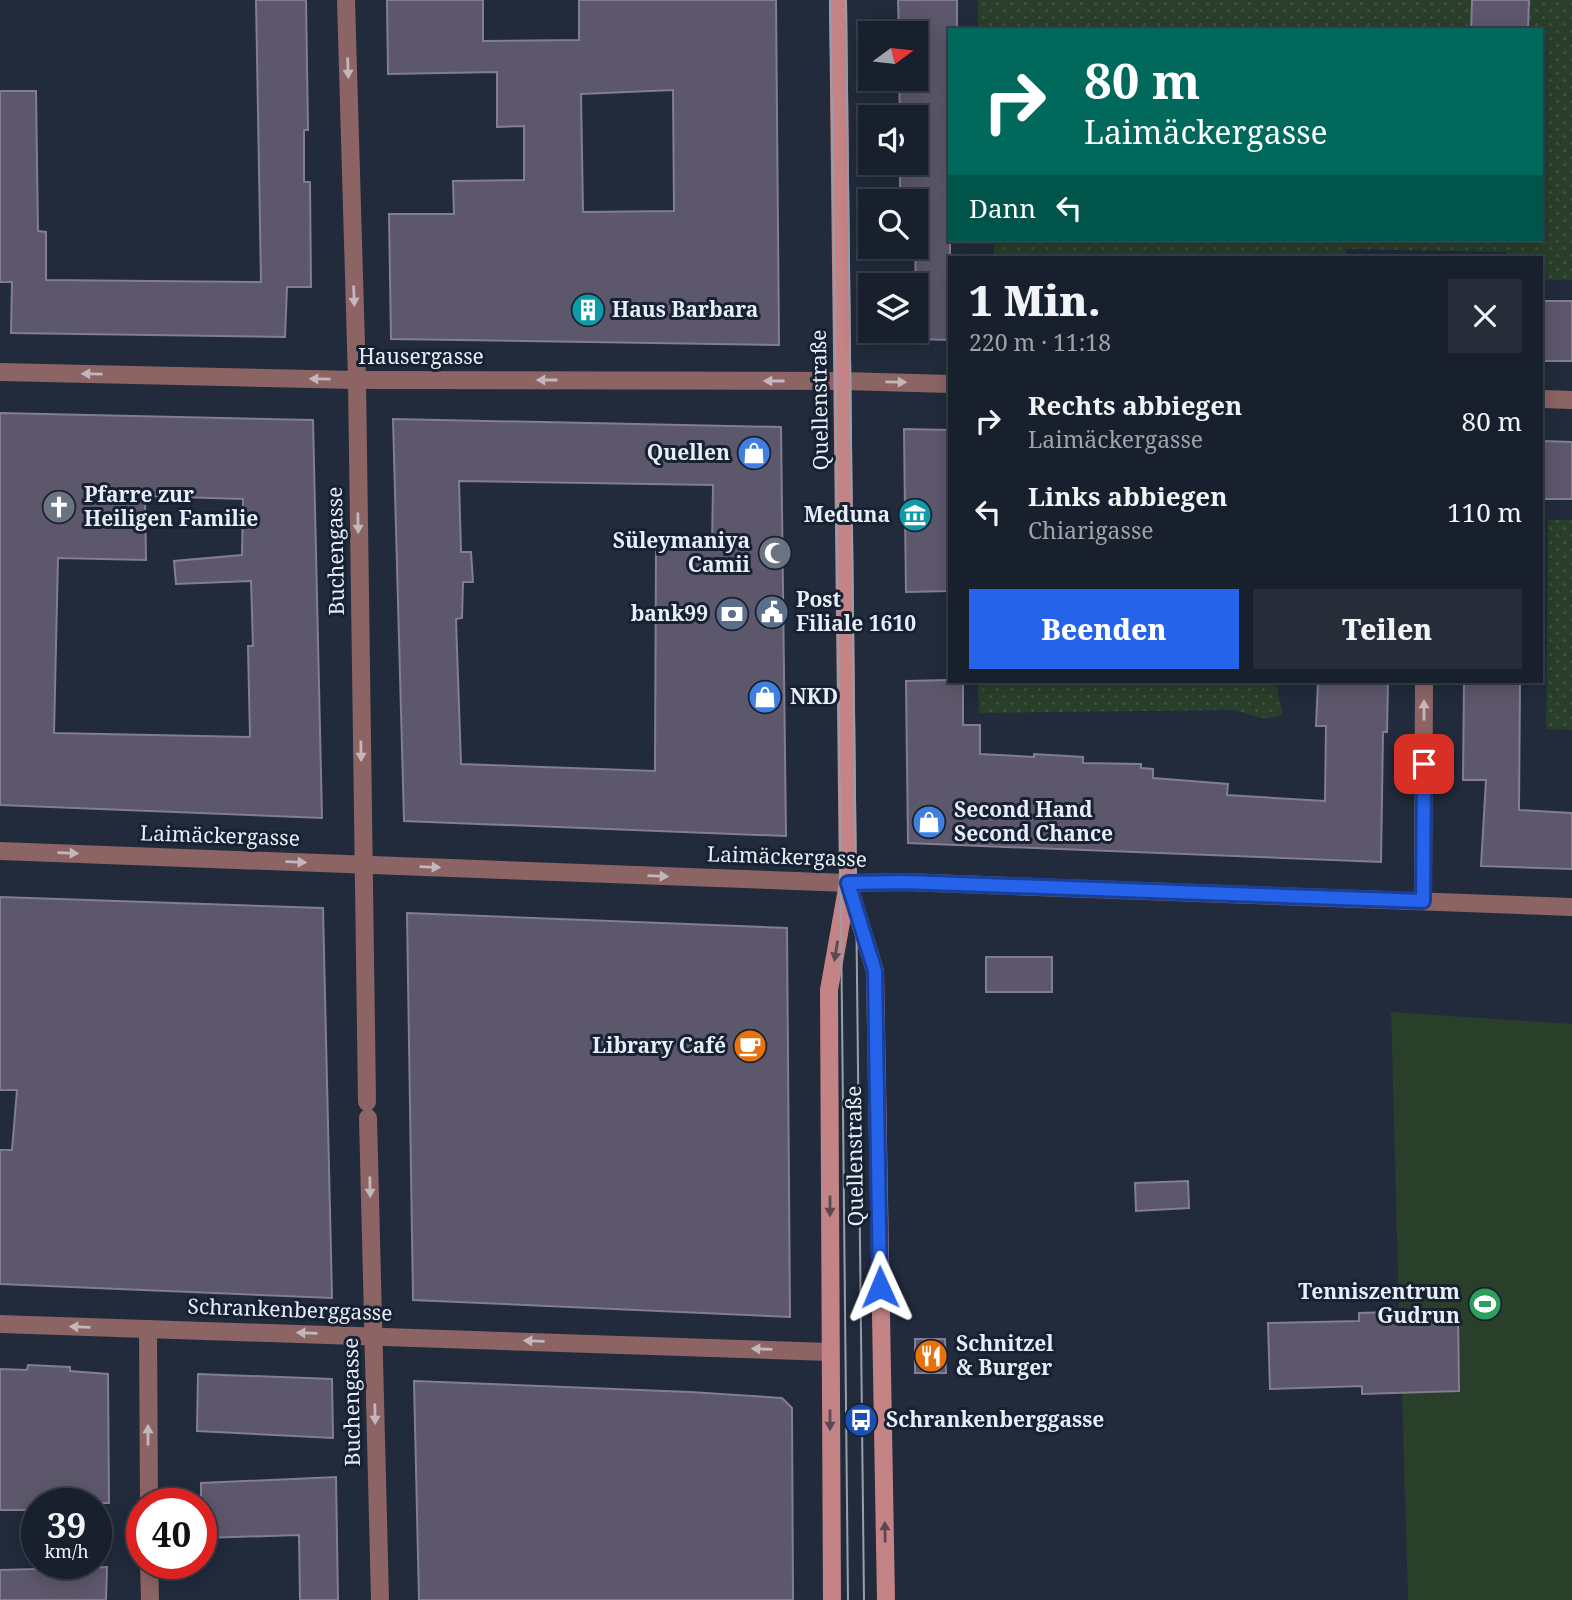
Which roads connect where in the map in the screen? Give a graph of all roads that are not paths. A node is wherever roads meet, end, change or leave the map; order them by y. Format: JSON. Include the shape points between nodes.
{"nodes":[{"id":1,"x":346,"y":0,"type":"edge"},
{"id":2,"x":838,"y":0,"type":"edge"},
{"id":3,"x":0,"y":372,"type":"edge"},
{"id":4,"x":357,"y":380,"type":"junction"},
{"id":5,"x":843,"y":381,"type":"junction"},
{"id":6,"x":948,"y":384,"type":"edge"},
{"id":7,"x":1543,"y":399,"type":"edge"},
{"id":8,"x":1572,"y":400,"type":"edge"},
{"id":9,"x":1424,"y":683,"type":"edge"},
{"id":10,"x":0,"y":851,"type":"edge"},
{"id":11,"x":362,"y":864,"type":"junction"},
{"id":12,"x":848,"y":883,"type":"junction"},
{"id":13,"x":1423,"y":901,"type":"junction"},
{"id":14,"x":1572,"y":906,"type":"edge"},
{"id":15,"x":0,"y":1324,"type":"edge"},
{"id":16,"x":148,"y":1329,"type":"junction"},
{"id":17,"x":373,"y":1335,"type":"junction"},
{"id":18,"x":830,"y":1352,"type":"junction"},
{"id":19,"x":149,"y":1488,"type":"edge"},
{"id":20,"x":149,"y":1579,"type":"edge"},
{"id":21,"x":150,"y":1600,"type":"edge"},
{"id":22,"x":380,"y":1600,"type":"edge"},
{"id":23,"x":831,"y":1600,"type":"edge"},
{"id":24,"x":886,"y":1600,"type":"edge"}],
"edges":[{"from":1,"to":4,"type":"street","name":"Buchengasse","one_way":true},
{"from":2,"to":5,"type":"street","name":"Quellenstraße"},
{"from":4,"to":3,"type":"street","name":"Hausergasse","one_way":true},
{"from":5,"to":4,"type":"street","name":"Hausergasse","one_way":true},
{"from":4,"to":11,"type":"street","name":"Buchengasse","one_way":true},
{"from":5,"to":6,"type":"street","name":"Hausergasse","one_way":true},
{"from":5,"to":12,"type":"street","name":"Quellenstraße"},
{"from":7,"to":8,"type":"street"},
{"from":13,"to":9,"type":"street","one_way":true},
{"from":10,"to":11,"type":"street","name":"Laimäckergasse","one_way":true},
{"from":11,"to":12,"type":"street","name":"Laimäckergasse","one_way":true},
{"from":11,"to":17,"type":"street","name":"Buchengasse","one_way":true},
{"from":12,"to":13,"type":"street","name":"Laimäckergasse"},
{"from":12,"to":18,"type":"street","name":"Quellenstraße","one_way":true,"via":[[830,990]]},
{"from":24,"to":12,"type":"street","name":"Quellenstraße","one_way":true,"via":[[875,971]]},
{"from":13,"to":14,"type":"street","name":"Laimäckergasse"},
{"from":16,"to":15,"type":"street","name":"Schrankenberggasse","one_way":true},
{"from":17,"to":16,"type":"street","name":"Schrankenberggasse","one_way":true},
{"from":19,"to":16,"type":"street","one_way":true},
{"from":18,"to":17,"type":"street","name":"Schrankenberggasse","one_way":true},
{"from":17,"to":22,"type":"street","name":"Buchengasse","one_way":true},
{"from":18,"to":23,"type":"street","name":"Quellenstraße","one_way":true},
{"from":20,"to":21,"type":"street"}]}
